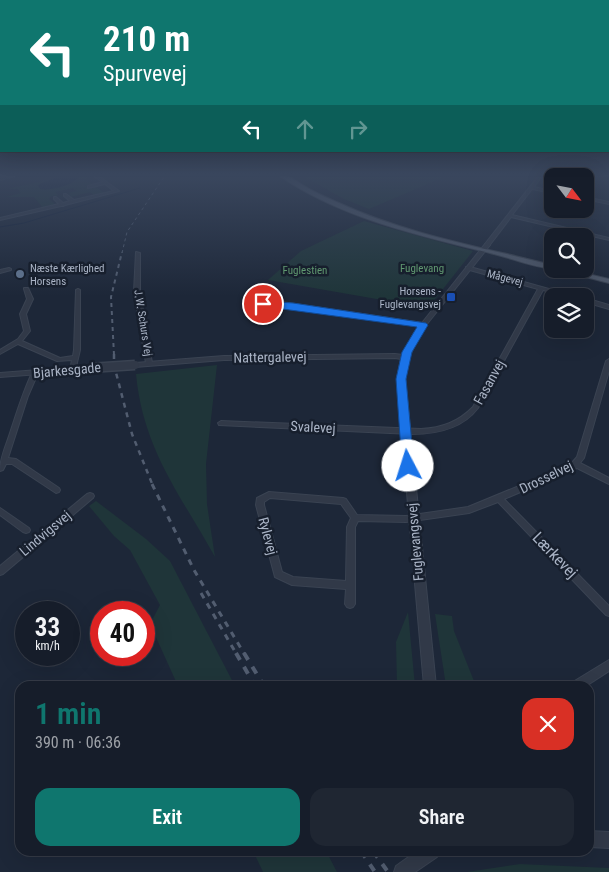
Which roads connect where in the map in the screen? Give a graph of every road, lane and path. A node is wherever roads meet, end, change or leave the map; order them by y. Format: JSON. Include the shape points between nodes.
{"nodes":[{"id":1,"x":18,"y":215,"type":"edge"},
{"id":2,"x":360,"y":215,"type":"edge"},
{"id":3,"x":375,"y":215,"type":"edge"},
{"id":4,"x":510,"y":216,"type":"joint"},
{"id":5,"x":0,"y":219,"type":"edge"},
{"id":6,"x":609,"y":239,"type":"edge"},
{"id":7,"x":485,"y":247,"type":"junction"},
{"id":8,"x":138,"y":253,"type":"dead end"},
{"id":9,"x":544,"y":260,"type":"edge"},
{"id":10,"x":544,"y":265,"type":"edge"},
{"id":11,"x":468,"y":268,"type":"junction"},
{"id":12,"x":9,"y":269,"type":"dead end"},
{"id":13,"x":0,"y":272,"type":"edge"},
{"id":14,"x":594,"y":272,"type":"edge"},
{"id":15,"x":609,"y":276,"type":"edge"},
{"id":16,"x":594,"y":277,"type":"edge"},
{"id":17,"x":609,"y":281,"type":"edge"},
{"id":18,"x":541,"y":288,"type":"junction"},
{"id":19,"x":26,"y":289,"type":"dead end"},
{"id":20,"x":544,"y":289,"type":"edge"},
{"id":21,"x":78,"y":290,"type":"dead end"},
{"id":22,"x":594,"y":303,"type":"edge"},
{"id":23,"x":263,"y":304,"type":"dead end"},
{"id":24,"x":609,"y":307,"type":"edge"},
{"id":25,"x":423,"y":325,"type":"junction"},
{"id":26,"x":17,"y":342,"type":"junction"},
{"id":27,"x":0,"y":352,"type":"edge"},
{"id":28,"x":75,"y":358,"type":"junction"},
{"id":29,"x":208,"y":358,"type":"joint"},
{"id":30,"x":405,"y":358,"type":"junction"},
{"id":31,"x":609,"y":362,"type":"edge"},
{"id":32,"x":149,"y":363,"type":"junction"},
{"id":33,"x":135,"y":364,"type":"joint"},
{"id":34,"x":73,"y":370,"type":"junction"},
{"id":35,"x":35,"y":373,"type":"junction"},
{"id":36,"x":0,"y":376,"type":"edge"},
{"id":37,"x":221,"y":423,"type":"dead end"},
{"id":38,"x":404,"y":432,"type":"junction"},
{"id":39,"x":4,"y":461,"type":"junction"},
{"id":40,"x":576,"y":464,"type":"junction"},
{"id":41,"x":0,"y":468,"type":"edge"},
{"id":42,"x":609,"y":481,"type":"edge"},
{"id":43,"x":56,"y":490,"type":"dead end"},
{"id":44,"x":90,"y":496,"type":"dead end"},
{"id":45,"x":500,"y":499,"type":"junction"},
{"id":46,"x":0,"y":511,"type":"edge"},
{"id":47,"x":355,"y":518,"type":"junction"},
{"id":48,"x":412,"y":519,"type":"junction"},
{"id":49,"x":26,"y":530,"type":"dead end"},
{"id":50,"x":0,"y":571,"type":"edge"},
{"id":51,"x":350,"y":585,"type":"junction"},
{"id":52,"x":350,"y":604,"type":"dead end"},
{"id":53,"x":609,"y":612,"type":"edge"},
{"id":54,"x":609,"y":665,"type":"edge"},
{"id":55,"x":429,"y":681,"type":"edge"},
{"id":56,"x":585,"y":681,"type":"edge"},
{"id":57,"x":594,"y":839,"type":"edge"},
{"id":58,"x":609,"y":840,"type":"edge"},
{"id":59,"x":425,"y":856,"type":"edge"},
{"id":60,"x":402,"y":872,"type":"edge"}],
"edges":[{"from":1,"to":5,"type":"street"},
{"from":2,"to":7,"type":"main road"},
{"from":3,"to":7,"type":"main road"},
{"from":4,"to":6,"type":"street"},
{"from":4,"to":7,"type":"street","name":"Fuglevangsvej"},
{"from":7,"to":9,"type":"main road"},
{"from":7,"to":10,"type":"main road"},
{"from":7,"to":11,"type":"street","name":"Fuglevangsvej"},
{"from":8,"to":32,"type":"street","name":"J.W. Schurs Vej","via":[[137,292]]},
{"from":11,"to":18,"type":"street","name":"Mågevej"},
{"from":11,"to":25,"type":"street","name":"Fuglevangsvej"},
{"from":12,"to":13,"type":"street"},
{"from":14,"to":15,"type":"main road"},
{"from":16,"to":17,"type":"main road"},
{"from":18,"to":20,"type":"street","name":"Mågevej"},
{"from":18,"to":38,"type":"street","name":"Fasanvej","via":[[467,418],[435,431]]},
{"from":19,"to":26,"type":"street","via":[[30,300],[23,314],[27,331]]},
{"from":21,"to":28,"type":"street"},
{"from":22,"to":24,"type":"street"},
{"from":23,"to":25,"type":"street"},
{"from":25,"to":30,"type":"street","name":"Fuglevangsvej"},
{"from":26,"to":27,"type":"street"},
{"from":26,"to":28,"type":"street","via":[[59,360]]},
{"from":28,"to":34,"type":"street"},
{"from":29,"to":30,"type":"street","name":"Nattergalevej"},
{"from":29,"to":32,"type":"street","name":"Nattergalevej"},
{"from":30,"to":38,"type":"street","name":"Fuglevangsvej","via":[[401,379]]},
{"from":31,"to":40,"type":"street","name":"Drosselvej"},
{"from":32,"to":33,"type":"street","name":"Nattergalevej"},
{"from":33,"to":34,"type":"street","name":"Bjarkesgade","bridge":true},
{"from":34,"to":35,"type":"street","name":"Bjarkesgade"},
{"from":35,"to":36,"type":"street","name":"Bjarkesgade"},
{"from":35,"to":39,"type":"street"},
{"from":37,"to":38,"type":"street","name":"Svalevej"},
{"from":38,"to":48,"type":"street","name":"Fuglevangsvej"},
{"from":39,"to":41,"type":"street"},
{"from":39,"to":43,"type":"street","via":[[13,460]]},
{"from":40,"to":42,"type":"street"},
{"from":40,"to":45,"type":"street","name":"Drosselvej"},
{"from":44,"to":50,"type":"street","name":"Lindvigsvej"},
{"from":45,"to":48,"type":"street","name":"Drosselvej","via":[[469,510]]},
{"from":45,"to":53,"type":"street","name":"Lærkevej"},
{"from":46,"to":49,"type":"street"},
{"from":47,"to":48,"type":"street"},
{"from":47,"to":51,"type":"street","via":[[351,527]]},
{"from":47,"to":51,"type":"street","name":"Rylevej","via":[[342,501],[269,495],[260,500],[278,574],[292,581]]},
{"from":48,"to":55,"type":"street","name":"Fuglevangsvej"},
{"from":51,"to":52,"type":"street"},
{"from":54,"to":56,"type":"street"},
{"from":57,"to":58,"type":"street"},
{"from":59,"to":60,"type":"street"}]}
